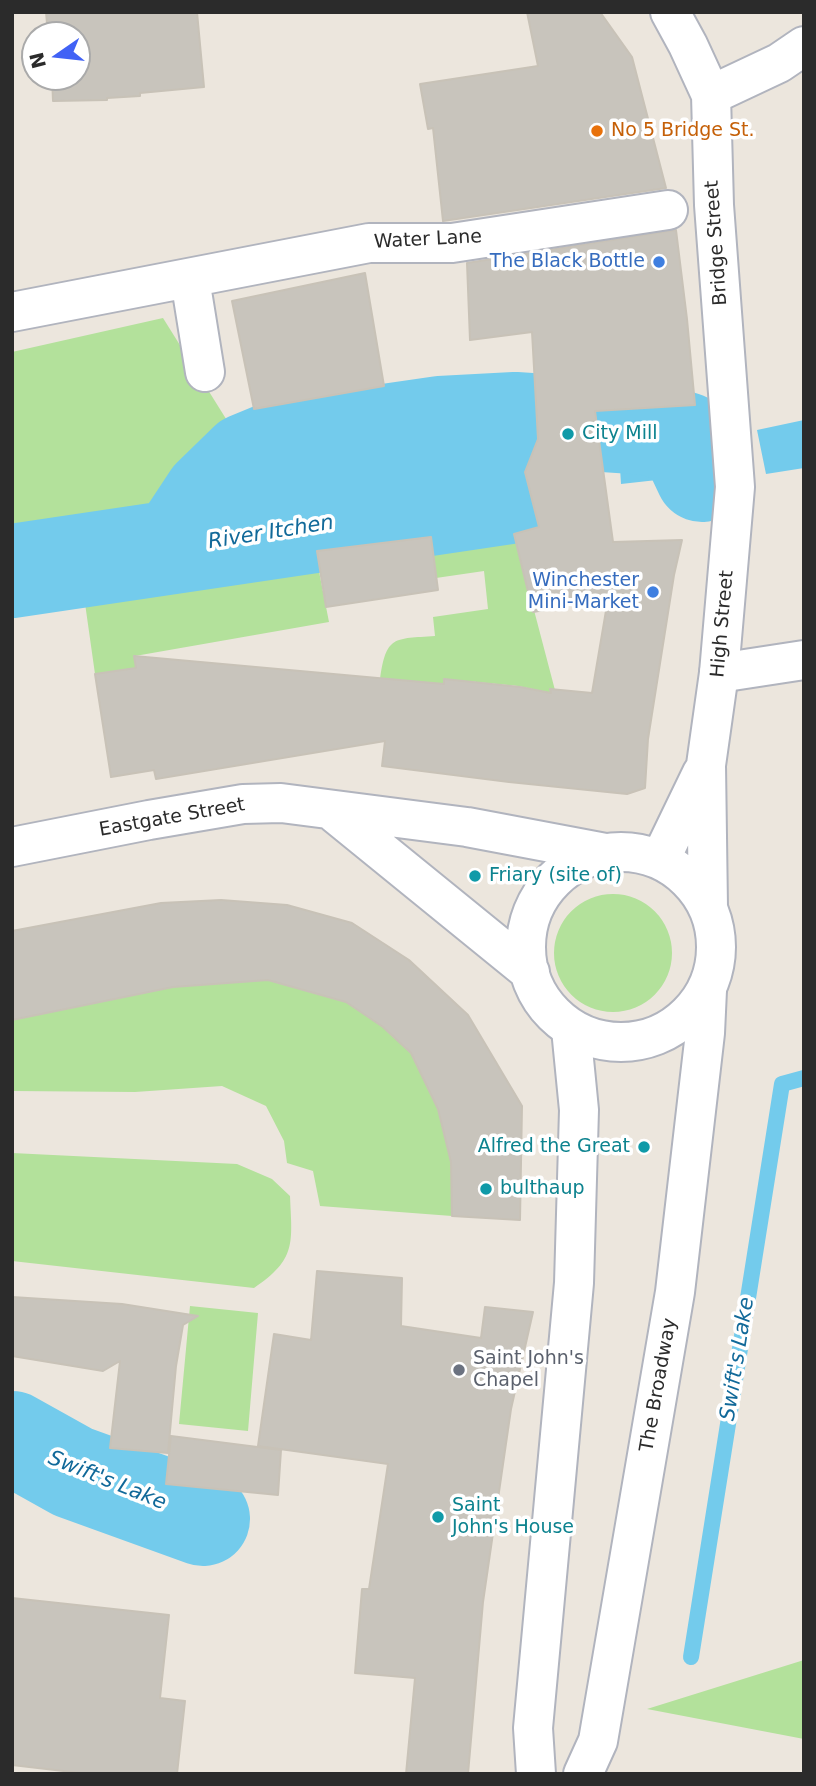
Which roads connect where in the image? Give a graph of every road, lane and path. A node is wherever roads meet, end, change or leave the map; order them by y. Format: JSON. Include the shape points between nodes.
{"nodes":[{"id":1,"x":670,"y":12,"type":"edge"},
{"id":2,"x":804,"y":46,"type":"edge"},
{"id":3,"x":710,"y":95,"type":"junction"},
{"id":4,"x":668,"y":210,"type":"dead end"},
{"id":5,"x":190,"y":279,"type":"junction"},
{"id":6,"x":12,"y":312,"type":"edge"},
{"id":7,"x":205,"y":372,"type":"dead end"},
{"id":8,"x":735,"y":483,"type":"joint"},
{"id":9,"x":804,"y":660,"type":"edge"},
{"id":10,"x":719,"y":673,"type":"junction"},
{"id":11,"x":706,"y":765,"type":"junction"},
{"id":12,"x":332,"y":811,"type":"junction"},
{"id":13,"x":12,"y":848,"type":"edge"},
{"id":14,"x":605,"y":853,"type":"junction"},
{"id":15,"x":660,"y":860,"type":"junction"},
{"id":16,"x":708,"y":908,"type":"junction"},
{"id":17,"x":530,"y":972,"type":"junction"},
{"id":18,"x":707,"y":990,"type":"junction"},
{"id":19,"x":571,"y":1029,"type":"junction"},
{"id":20,"x":536,"y":1774,"type":"edge"},
{"id":21,"x":583,"y":1774,"type":"edge"}],
"edges":[{"from":1,"to":3,"type":"main road","name":"Bridge Street"},
{"from":2,"to":3,"type":"main road","via":[[779,63]]},
{"from":3,"to":8,"type":"main road","name":"Bridge Street","via":[[713,205]]},
{"from":4,"to":5,"type":"main road","name":"Water Lane","via":[[452,243],[369,243]]},
{"from":5,"to":6,"type":"main road","name":"Water Lane"},
{"from":5,"to":7,"type":"main road"},
{"from":8,"to":10,"type":"main road","name":"High Street"},
{"from":9,"to":10,"type":"main road"},
{"from":10,"to":11,"type":"main road","name":"High Street"},
{"from":11,"to":15,"type":"main road","name":"High Street"},
{"from":11,"to":16,"type":"main road","name":"High Street"},
{"from":12,"to":13,"type":"main road","name":"Eastgate Street","via":[[281,803],[243,804]]},
{"from":12,"to":14,"type":"main road","name":"Eastgate Street","via":[[467,827]]},
{"from":12,"to":17,"type":"main road"},
{"from":14,"to":15,"type":"main road","via":[[631,852]]},
{"from":14,"to":17,"type":"main road","via":[[558,875],[537,902],[526,934]]},
{"from":15,"to":16,"type":"main road","via":[[693,884]]},
{"from":16,"to":18,"type":"main road","via":[[716,953]]},
{"from":17,"to":19,"type":"main road","via":[[548,1008]]},
{"from":18,"to":19,"type":"main road","via":[[688,1016],[653,1037],[619,1043]]},
{"from":18,"to":21,"type":"main road","name":"The Broadway","via":[[675,1292],[598,1741]]},
{"from":19,"to":20,"type":"main road","via":[[579,1110],[574,1283],[533,1728]]}]}
